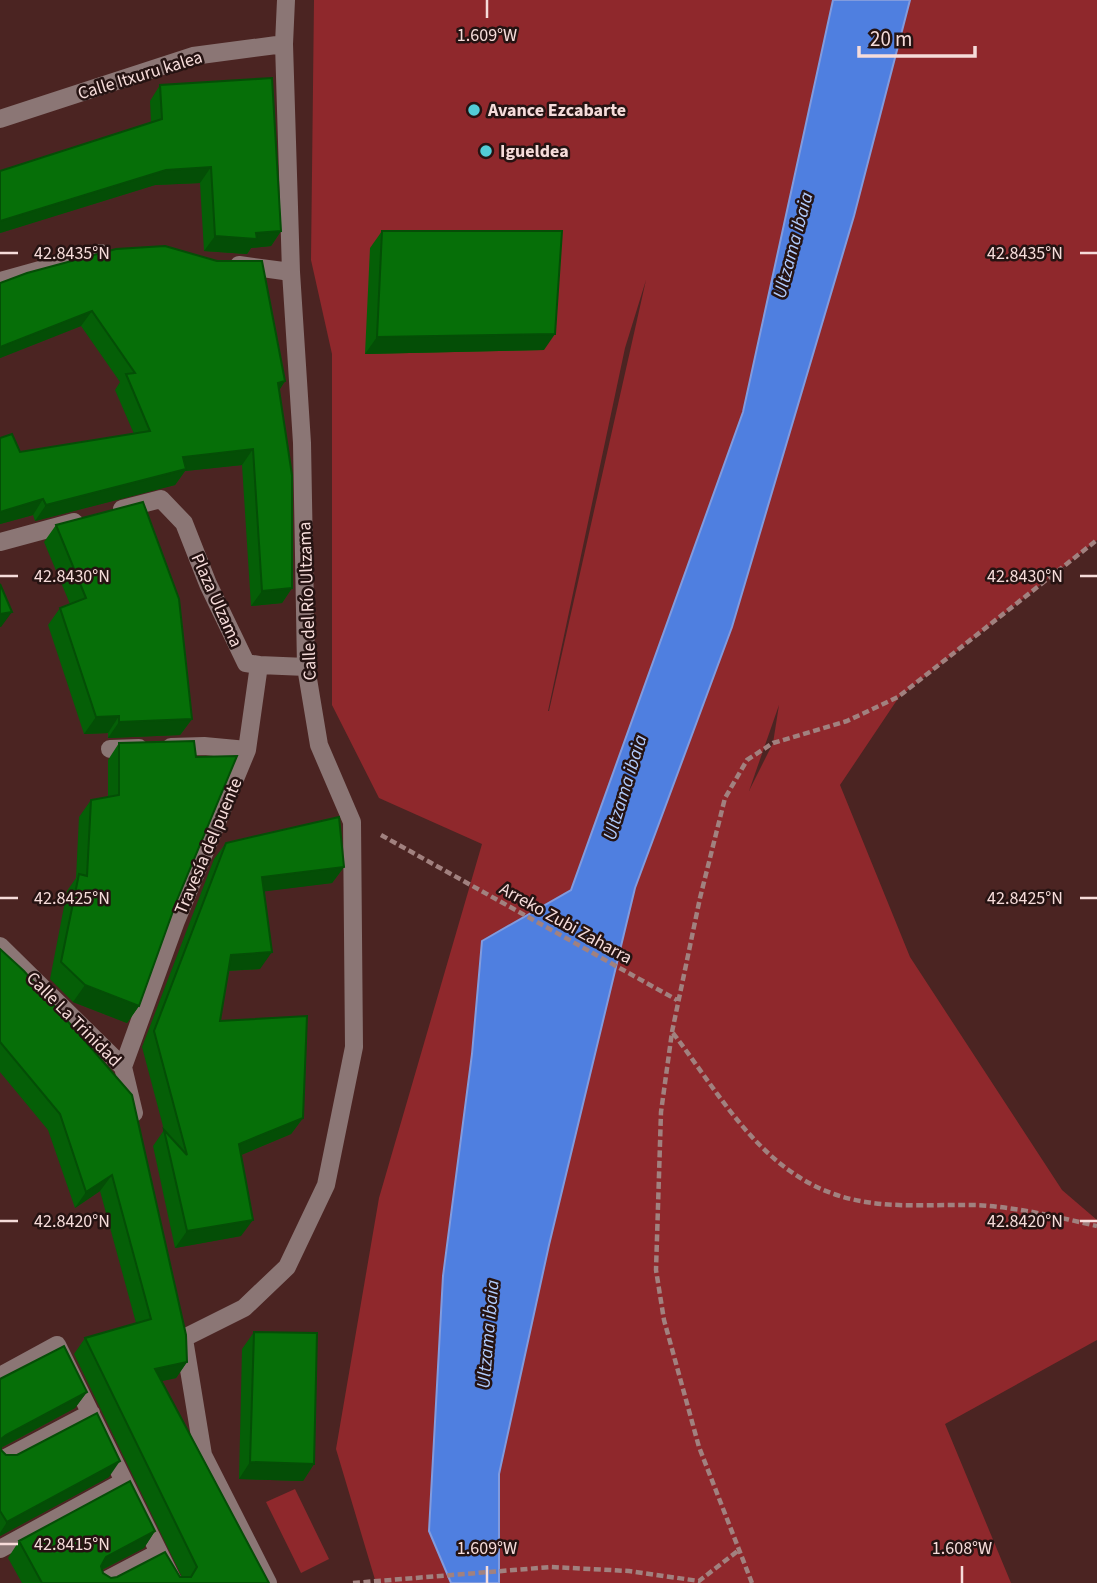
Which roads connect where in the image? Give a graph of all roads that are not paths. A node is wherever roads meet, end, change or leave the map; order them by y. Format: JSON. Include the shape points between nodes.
{"nodes":[{"id":1,"x":286,"y":0,"type":"edge"},
{"id":2,"x":284,"y":44,"type":"junction"},
{"id":3,"x":0,"y":119,"type":"edge"},
{"id":4,"x":115,"y":252,"type":"edge"},
{"id":5,"x":219,"y":264,"type":"edge"},
{"id":6,"x":291,"y":272,"type":"junction"},
{"id":7,"x":0,"y":281,"type":"edge"},
{"id":8,"x":0,"y":542,"type":"edge"},
{"id":9,"x":259,"y":665,"type":"junction"},
{"id":10,"x":306,"y":667,"type":"junction"},
{"id":11,"x":110,"y":748,"type":"dead end"},
{"id":12,"x":247,"y":750,"type":"junction"},
{"id":13,"x":0,"y":946,"type":"edge"},
{"id":14,"x":124,"y":1067,"type":"junction"},
{"id":15,"x":138,"y":1134,"type":"edge"},
{"id":16,"x":0,"y":1376,"type":"edge"},
{"id":17,"x":91,"y":1413,"type":"junction"},
{"id":18,"x":0,"y":1461,"type":"edge"},
{"id":19,"x":123,"y":1482,"type":"junction"},
{"id":20,"x":0,"y":1549,"type":"edge"},
{"id":21,"x":158,"y":1553,"type":"junction"},
{"id":22,"x":101,"y":1583,"type":"edge"},
{"id":23,"x":174,"y":1583,"type":"edge"},
{"id":24,"x":268,"y":1583,"type":"edge"}],
"edges":[{"from":1,"to":2,"type":"street","name":"Calle del Río Ultzama"},
{"from":2,"to":3,"type":"street","name":"Calle Itxuru kalea","via":[[193,56]]},
{"from":2,"to":6,"type":"street","name":"Calle del Río Ultzama"},
{"from":4,"to":7,"type":"street"},
{"from":5,"to":6,"type":"street"},
{"from":6,"to":10,"type":"street","name":"Calle del Río Ultzama","via":[[302,443]]},
{"from":8,"to":9,"type":"street","name":"Plaza Ulzama","via":[[161,499],[184,523],[246,663]]},
{"from":9,"to":10,"type":"street"},
{"from":9,"to":12,"type":"street","name":"Travesía del puente"},
{"from":10,"to":24,"type":"street","name":"Calle del Río Ultzama","via":[[319,745],[352,822],[354,1047],[326,1185],[287,1267],[244,1308],[182,1332],[203,1455]]},
{"from":11,"to":12,"type":"street"},
{"from":12,"to":14,"type":"street","name":"Travesía del puente","via":[[176,921]]},
{"from":13,"to":14,"type":"street","name":"Calle La Trinidad"},
{"from":14,"to":15,"type":"street","name":"Calle La Trinidad"},
{"from":16,"to":17,"type":"street","via":[[57,1345]]},
{"from":17,"to":18,"type":"street"},
{"from":17,"to":19,"type":"street"},
{"from":19,"to":20,"type":"street"},
{"from":19,"to":21,"type":"street"},
{"from":21,"to":22,"type":"street"},
{"from":21,"to":23,"type":"street"}]}
